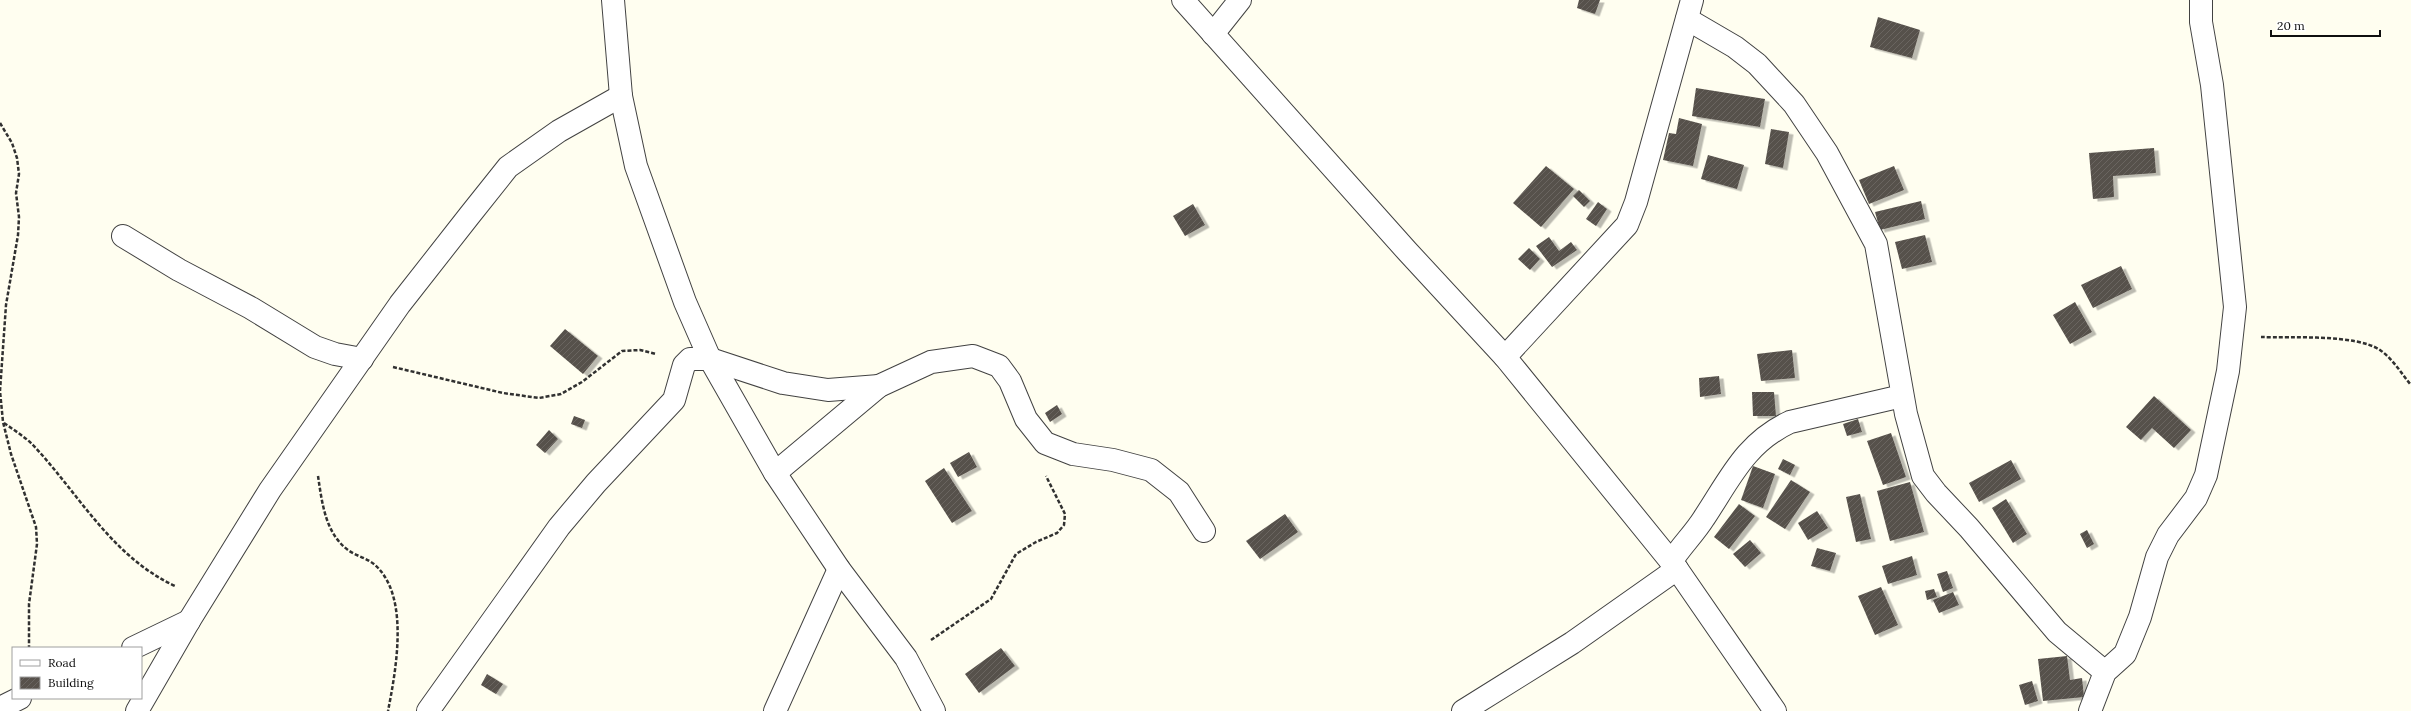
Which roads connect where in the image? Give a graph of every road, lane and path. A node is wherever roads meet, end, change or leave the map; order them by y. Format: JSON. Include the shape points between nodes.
{"nodes":[{"id":1,"x":613,"y":0,"type":"edge"},
{"id":2,"x":1182,"y":0,"type":"edge"},
{"id":3,"x":1240,"y":0,"type":"edge"},
{"id":4,"x":2201,"y":0,"type":"edge"},
{"id":5,"x":1690,"y":9,"type":"edge"},
{"id":6,"x":1213,"y":34,"type":"junction"},
{"id":7,"x":621,"y":96,"type":"junction"},
{"id":8,"x":0,"y":123,"type":"edge"},
{"id":9,"x":123,"y":236,"type":"dead end"},
{"id":10,"x":2232,"y":338,"type":"junction"},
{"id":11,"x":1505,"y":356,"type":"junction"},
{"id":12,"x":362,"y":359,"type":"junction"},
{"id":13,"x":710,"y":359,"type":"junction"},
{"id":14,"x":684,"y":365,"type":"junction"},
{"id":15,"x":2411,"y":385,"type":"edge"},
{"id":16,"x":879,"y":386,"type":"junction"},
{"id":17,"x":1902,"y":396,"type":"junction"},
{"id":18,"x":1,"y":412,"type":"edge"},
{"id":19,"x":3,"y":422,"type":"junction"},
{"id":20,"x":315,"y":426,"type":"junction"},
{"id":21,"x":1045,"y":443,"type":"junction"},
{"id":22,"x":775,"y":472,"type":"junction"},
{"id":23,"x":1204,"y":531,"type":"dead end"},
{"id":24,"x":1674,"y":565,"type":"junction"},
{"id":25,"x":839,"y":569,"type":"junction"},
{"id":26,"x":203,"y":600,"type":"junction"},
{"id":27,"x":189,"y":621,"type":"junction"},
{"id":28,"x":29,"y":647,"type":"edge"},
{"id":29,"x":135,"y":647,"type":"edge"},
{"id":30,"x":906,"y":658,"type":"junction"},
{"id":31,"x":2105,"y":672,"type":"junction"},
{"id":32,"x":18,"y":699,"type":"edge"},
{"id":33,"x":0,"y":708,"type":"edge"},
{"id":34,"x":137,"y":711,"type":"edge"},
{"id":35,"x":388,"y":711,"type":"edge"},
{"id":36,"x":428,"y":711,"type":"edge"},
{"id":37,"x":775,"y":711,"type":"edge"},
{"id":38,"x":934,"y":711,"type":"edge"},
{"id":39,"x":1463,"y":711,"type":"edge"},
{"id":40,"x":1775,"y":711,"type":"edge"},
{"id":41,"x":2090,"y":711,"type":"edge"}],
"edges":[{"from":1,"to":7,"type":"street"},
{"from":2,"to":6,"type":"street"},
{"from":3,"to":6,"type":"street"},
{"from":4,"to":10,"type":"street","via":[[2201,22],[2212,85],[2235,307]]},
{"from":5,"to":11,"type":"street","via":[[1636,202],[1627,225]]},
{"from":5,"to":17,"type":"street","via":[[1757,64],[1794,104],[1827,153],[1876,244]]},
{"from":6,"to":11,"type":"street","via":[[1407,251]]},
{"from":7,"to":12,"type":"street","via":[[559,131],[508,166],[400,304]]},
{"from":7,"to":13,"type":"street","via":[[636,166],[685,302]]},
{"from":8,"to":18,"type":"path","via":[[18,158],[19,174],[16,193],[18,235],[1,353]]},
{"from":9,"to":12,"type":"street","via":[[179,270],[251,308],[314,347]]},
{"from":10,"to":15,"type":"path","via":[[2344,338],[2360,342],[2381,350]]},
{"from":10,"to":31,"type":"street","via":[[2228,371],[2206,475],[2196,498],[2168,535],[2157,556],[2140,617],[2124,654]]},
{"from":11,"to":24,"type":"street"},
{"from":12,"to":14,"type":"path","via":[[503,393],[538,398],[561,394],[582,382],[622,351],[640,350],[662,355]]},
{"from":12,"to":20,"type":"street"},
{"from":13,"to":14,"type":"street","via":[[690,359]]},
{"from":13,"to":16,"type":"street","via":[[783,383],[828,390]]},
{"from":13,"to":22,"type":"street"},
{"from":14,"to":36,"type":"street","via":[[674,400],[596,483],[560,527]]},
{"from":16,"to":21,"type":"street","via":[[931,362],[973,356],[999,366],[1010,381],[1026,419]]},
{"from":16,"to":22,"type":"street"},
{"from":17,"to":24,"type":"street","via":[[1790,422],[1773,430],[1757,442],[1729,476],[1705,518],[1683,543]]},
{"from":17,"to":31,"type":"street","via":[[1924,476],[1936,493],[2057,632]]},
{"from":18,"to":19,"type":"path"},
{"from":19,"to":26,"type":"path","via":[[32,444],[112,541],[142,566]]},
{"from":19,"to":28,"type":"path","via":[[36,527],[37,544],[29,604]]},
{"from":20,"to":26,"type":"street","via":[[270,490]]},
{"from":20,"to":35,"type":"path","via":[[323,508],[332,533],[347,549],[375,565],[395,599],[397,641]]},
{"from":21,"to":23,"type":"street","via":[[1073,454],[1113,460],[1151,470],[1179,492]]},
{"from":21,"to":30,"type":"path","via":[[1042,465],[1050,487],[1065,514],[1064,526],[1057,533],[1016,554],[991,598]]},
{"from":22,"to":25,"type":"street"},
{"from":24,"to":39,"type":"street","via":[[1572,643]]},
{"from":24,"to":40,"type":"street"},
{"from":25,"to":30,"type":"street"},
{"from":25,"to":37,"type":"street"},
{"from":26,"to":27,"type":"street"},
{"from":27,"to":29,"type":"street"},
{"from":27,"to":34,"type":"street"},
{"from":30,"to":38,"type":"street"},
{"from":31,"to":41,"type":"street"},
{"from":32,"to":33,"type":"street"}]}
